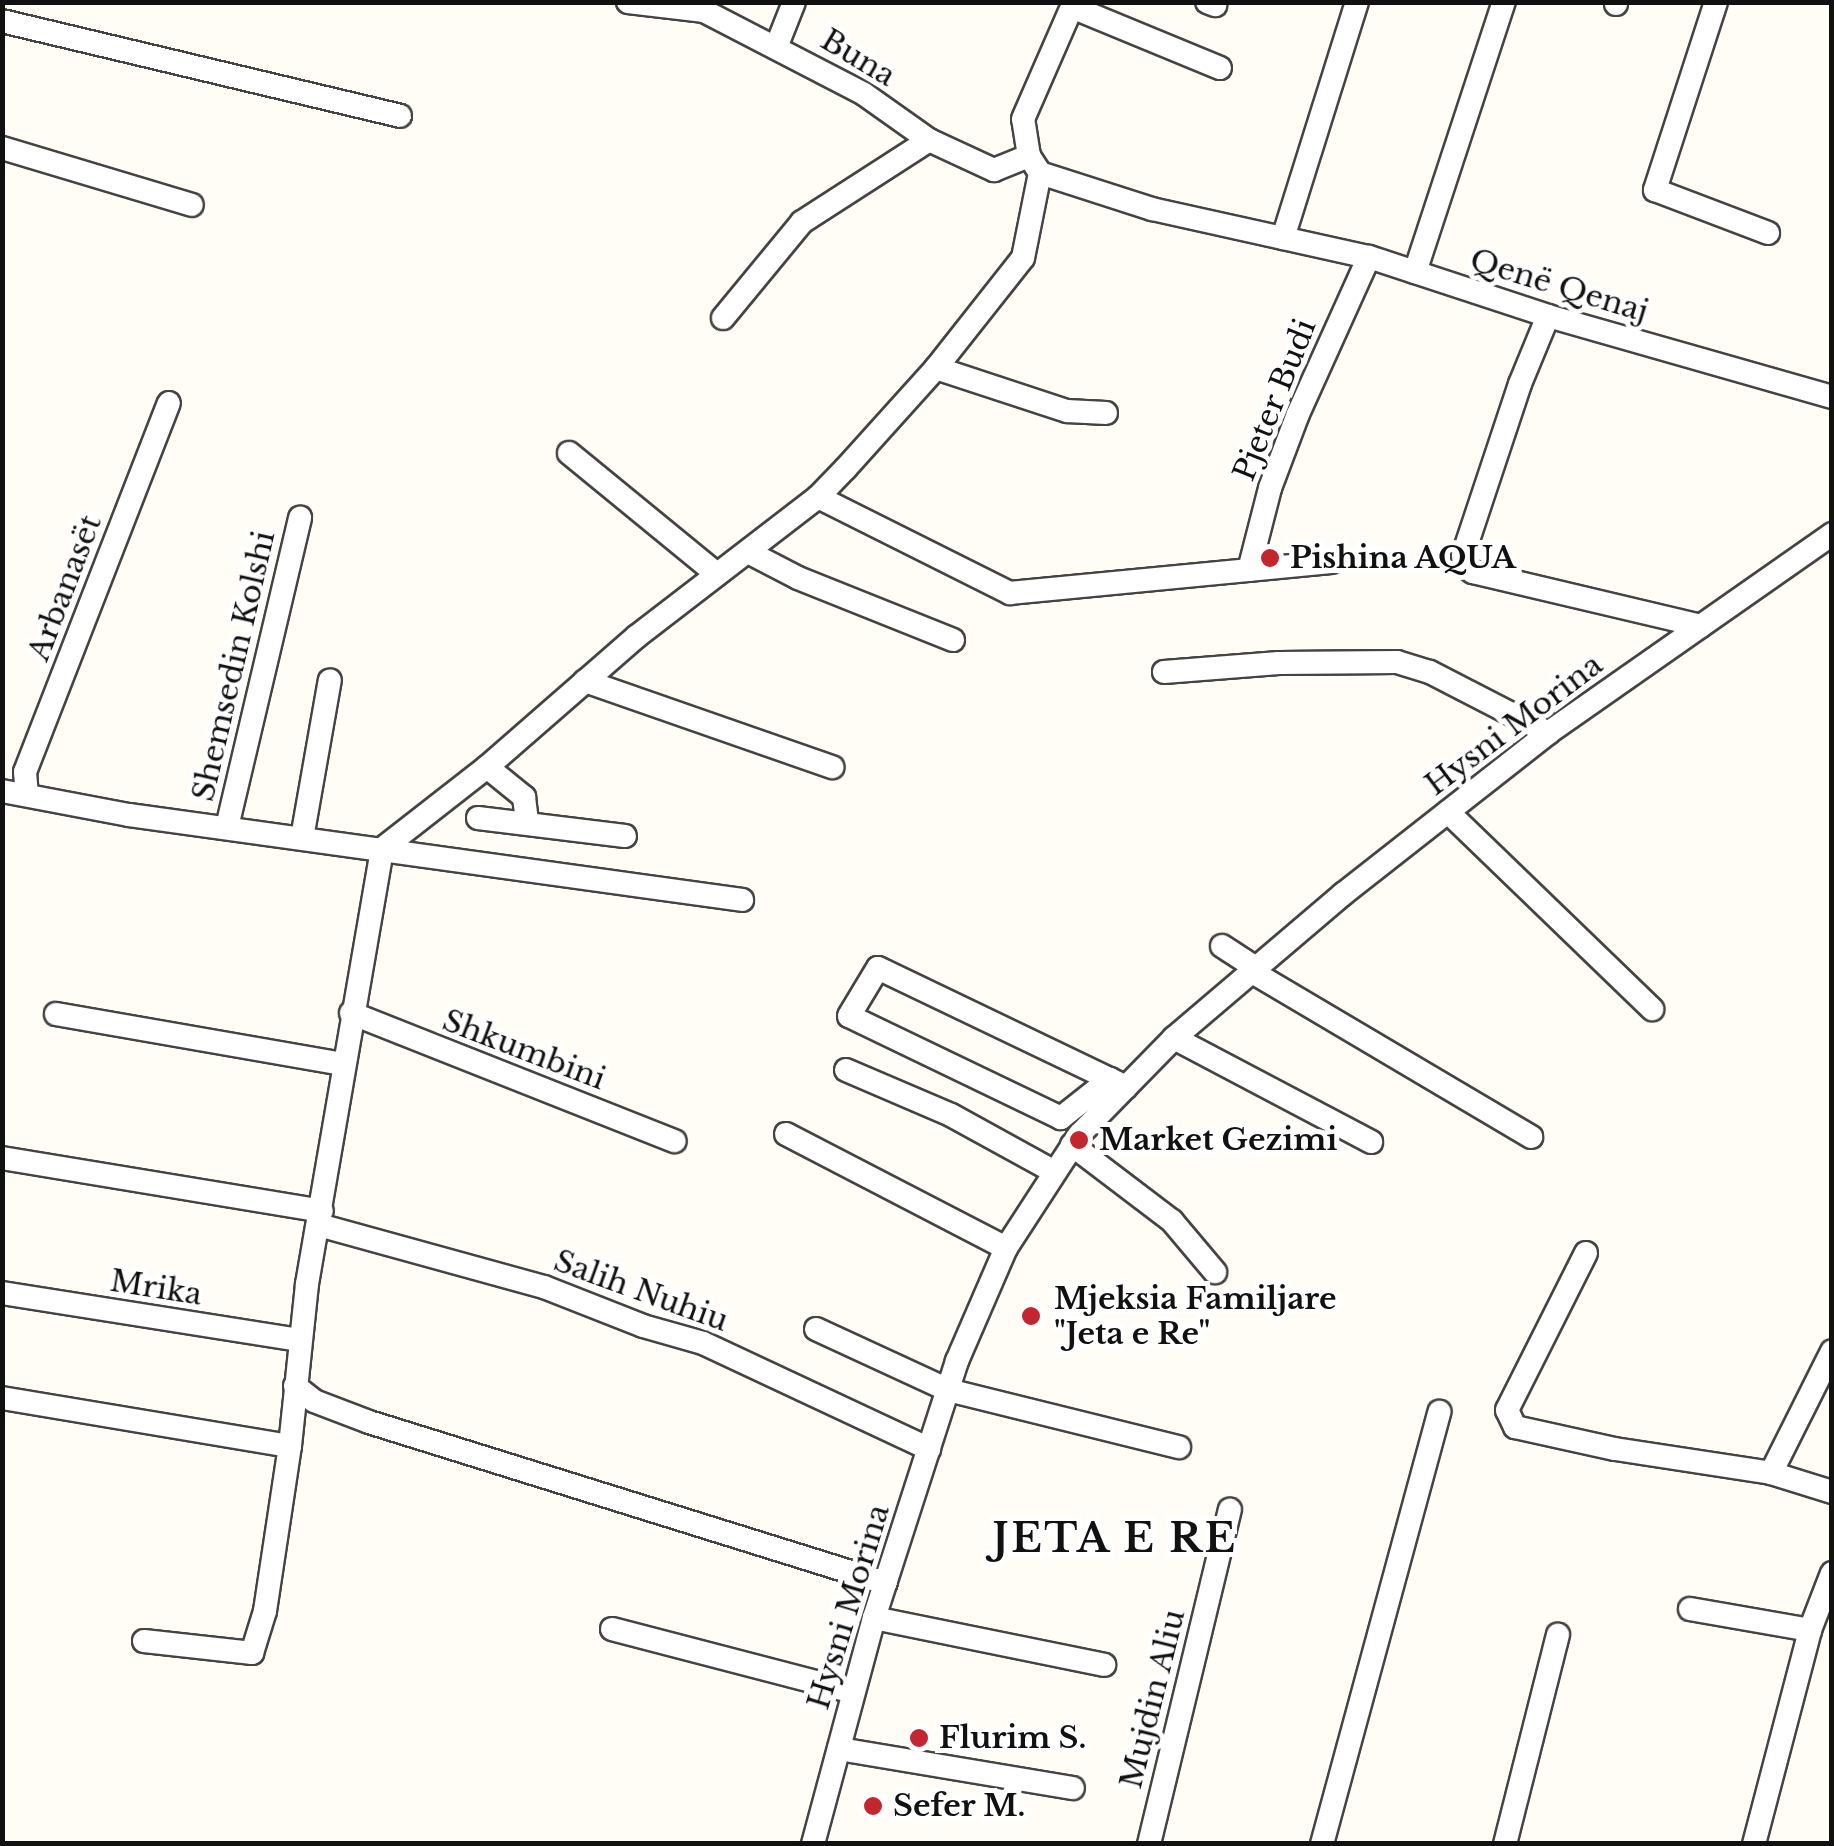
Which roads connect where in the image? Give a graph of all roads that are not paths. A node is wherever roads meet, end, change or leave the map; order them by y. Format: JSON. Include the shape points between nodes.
{"nodes":[{"id":1,"x":628,"y":2,"type":"edge"},
{"id":2,"x":794,"y":2,"type":"edge"},
{"id":3,"x":1504,"y":2,"type":"edge"},
{"id":4,"x":1716,"y":2,"type":"edge"},
{"id":5,"x":1073,"y":4,"type":"edge"},
{"id":6,"x":1349,"y":6,"type":"edge"},
{"id":7,"x":705,"y":7,"type":"edge"},
{"id":8,"x":2,"y":21,"type":"edge"},
{"id":9,"x":778,"y":46,"type":"junction"},
{"id":10,"x":1220,"y":68,"type":"dead end"},
{"id":11,"x":400,"y":116,"type":"dead end"},
{"id":12,"x":928,"y":140,"type":"junction"},
{"id":13,"x":2,"y":148,"type":"edge"},
{"id":14,"x":1034,"y":164,"type":"junction"},
{"id":15,"x":192,"y":205,"type":"dead end"},
{"id":16,"x":1768,"y":233,"type":"dead end"},
{"id":17,"x":1276,"y":236,"type":"junction"},
{"id":18,"x":1368,"y":257,"type":"junction"},
{"id":19,"x":1415,"y":272,"type":"junction"},
{"id":20,"x":1548,"y":316,"type":"junction"},
{"id":21,"x":723,"y":318,"type":"dead end"},
{"id":22,"x":936,"y":368,"type":"junction"},
{"id":23,"x":1832,"y":397,"type":"edge"},
{"id":24,"x":169,"y":403,"type":"dead end"},
{"id":25,"x":1106,"y":414,"type":"dead end"},
{"id":26,"x":569,"y":453,"type":"dead end"},
{"id":27,"x":818,"y":496,"type":"junction"},
{"id":28,"x":300,"y":518,"type":"dead end"},
{"id":29,"x":1829,"y":541,"type":"edge"},
{"id":30,"x":748,"y":552,"type":"junction"},
{"id":31,"x":1331,"y":562,"type":"dead end"},
{"id":32,"x":1249,"y":570,"type":"junction"},
{"id":33,"x":717,"y":574,"type":"junction"},
{"id":34,"x":1702,"y":626,"type":"junction"},
{"id":35,"x":952,"y":640,"type":"dead end"},
{"id":36,"x":1164,"y":672,"type":"dead end"},
{"id":37,"x":330,"y":680,"type":"dead end"},
{"id":38,"x":584,"y":680,"type":"junction"},
{"id":39,"x":1548,"y":732,"type":"junction"},
{"id":40,"x":487,"y":767,"type":"junction"},
{"id":41,"x":832,"y":767,"type":"dead end"},
{"id":42,"x":2,"y":790,"type":"edge"},
{"id":43,"x":27,"y":794,"type":"junction"},
{"id":44,"x":1448,"y":812,"type":"junction"},
{"id":45,"x":478,"y":818,"type":"dead end"},
{"id":46,"x":527,"y":820,"type":"junction"},
{"id":47,"x":227,"y":827,"type":"junction"},
{"id":48,"x":625,"y":836,"type":"dead end"},
{"id":49,"x":302,"y":838,"type":"junction"},
{"id":50,"x":382,"y":848,"type":"junction"},
{"id":51,"x":742,"y":900,"type":"dead end"},
{"id":52,"x":1222,"y":946,"type":"dead end"},
{"id":53,"x":1251,"y":968,"type":"junction"},
{"id":54,"x":1652,"y":1009,"type":"dead end"},
{"id":55,"x":351,"y":1013,"type":"junction"},
{"id":56,"x":56,"y":1014,"type":"dead end"},
{"id":57,"x":1174,"y":1038,"type":"junction"},
{"id":58,"x":342,"y":1064,"type":"junction"},
{"id":59,"x":846,"y":1070,"type":"dead end"},
{"id":60,"x":1118,"y":1083,"type":"junction"},
{"id":61,"x":786,"y":1134,"type":"dead end"},
{"id":62,"x":1531,"y":1137,"type":"dead end"},
{"id":63,"x":675,"y":1141,"type":"dead end"},
{"id":64,"x":1371,"y":1142,"type":"dead end"},
{"id":65,"x":1072,"y":1145,"type":"junction"},
{"id":66,"x":2,"y":1158,"type":"edge"},
{"id":67,"x":1053,"y":1172,"type":"junction"},
{"id":68,"x":320,"y":1218,"type":"junction"},
{"id":69,"x":1006,"y":1248,"type":"junction"},
{"id":70,"x":1586,"y":1253,"type":"dead end"},
{"id":71,"x":1214,"y":1272,"type":"dead end"},
{"id":72,"x":2,"y":1293,"type":"edge"},
{"id":73,"x":816,"y":1328,"type":"dead end"},
{"id":74,"x":300,"y":1340,"type":"junction"},
{"id":75,"x":1832,"y":1350,"type":"edge"},
{"id":76,"x":296,"y":1386,"type":"junction"},
{"id":77,"x":948,"y":1390,"type":"junction"},
{"id":78,"x":2,"y":1398,"type":"edge"},
{"id":79,"x":1439,"y":1412,"type":"dead end"},
{"id":80,"x":290,"y":1446,"type":"junction"},
{"id":81,"x":1179,"y":1447,"type":"dead end"},
{"id":82,"x":929,"y":1449,"type":"junction"},
{"id":83,"x":1770,"y":1473,"type":"junction"},
{"id":84,"x":1832,"y":1492,"type":"edge"},
{"id":85,"x":1230,"y":1510,"type":"dead end"},
{"id":86,"x":1832,"y":1574,"type":"edge"},
{"id":87,"x":886,"y":1583,"type":"junction"},
{"id":88,"x":1690,"y":1608,"type":"dead end"},
{"id":89,"x":874,"y":1618,"type":"junction"},
{"id":90,"x":612,"y":1629,"type":"dead end"},
{"id":91,"x":1810,"y":1630,"type":"junction"},
{"id":92,"x":1558,"y":1635,"type":"dead end"},
{"id":93,"x":144,"y":1641,"type":"dead end"},
{"id":94,"x":1104,"y":1664,"type":"dead end"},
{"id":95,"x":854,"y":1692,"type":"junction"},
{"id":96,"x":839,"y":1749,"type":"junction"},
{"id":97,"x":1073,"y":1788,"type":"dead end"},
{"id":98,"x":813,"y":1844,"type":"edge"},
{"id":99,"x":1149,"y":1844,"type":"edge"},
{"id":100,"x":1322,"y":1844,"type":"edge"},
{"id":101,"x":1505,"y":1844,"type":"edge"},
{"id":102,"x":1754,"y":1844,"type":"edge"}],
"edges":[{"from":1,"to":7,"type":"street","name":"Buna"},
{"from":2,"to":9,"type":"street"},
{"from":3,"to":19,"type":"street"},
{"from":4,"to":16,"type":"street","via":[[1655,190]]},
{"from":5,"to":10,"type":"street"},
{"from":5,"to":14,"type":"street","via":[[1023,118]]},
{"from":6,"to":17,"type":"street"},
{"from":7,"to":9,"type":"street","name":"Buna"},
{"from":8,"to":11,"type":"street"},
{"from":9,"to":12,"type":"street","name":"Buna"},
{"from":12,"to":14,"type":"street","name":"Buna","via":[[994,170]]},
{"from":12,"to":21,"type":"street","via":[[802,222]]},
{"from":13,"to":15,"type":"street"},
{"from":14,"to":17,"type":"street","name":"Qenë Qenaj","via":[[1152,209]]},
{"from":14,"to":22,"type":"street","via":[[1022,258]]},
{"from":17,"to":18,"type":"street","name":"Qenë Qenaj"},
{"from":18,"to":19,"type":"street","name":"Qenë Qenaj"},
{"from":18,"to":32,"type":"street","name":"Pjeter Budi","via":[[1277,470]]},
{"from":19,"to":20,"type":"street","name":"Qenë Qenaj"},
{"from":20,"to":23,"type":"street","name":"Qenë Qenaj"},
{"from":20,"to":34,"type":"street","via":[[1514,401],[1464,566]]},
{"from":22,"to":25,"type":"street","via":[[1067,411]]},
{"from":22,"to":27,"type":"street"},
{"from":24,"to":43,"type":"street","name":"Arbanasët","via":[[24,772]]},
{"from":26,"to":33,"type":"street"},
{"from":27,"to":30,"type":"street"},
{"from":27,"to":32,"type":"street","via":[[1010,592]]},
{"from":28,"to":47,"type":"street","name":"Shemsedin Kolshi"},
{"from":29,"to":34,"type":"street","name":"Hysni Morina"},
{"from":30,"to":33,"type":"street"},
{"from":30,"to":35,"type":"street"},
{"from":31,"to":32,"type":"street"},
{"from":33,"to":38,"type":"street"},
{"from":34,"to":39,"type":"street","name":"Hysni Morina"},
{"from":36,"to":39,"type":"street","via":[[1279,662],[1397,662]]},
{"from":37,"to":49,"type":"street"},
{"from":38,"to":40,"type":"street"},
{"from":38,"to":41,"type":"street"},
{"from":39,"to":44,"type":"street","name":"Hysni Morina"},
{"from":40,"to":46,"type":"street","via":[[524,797]]},
{"from":40,"to":50,"type":"street"},
{"from":42,"to":43,"type":"street"},
{"from":43,"to":47,"type":"street","via":[[129,816]]},
{"from":44,"to":53,"type":"street","name":"Hysni Morina"},
{"from":44,"to":54,"type":"street"},
{"from":45,"to":46,"type":"street"},
{"from":46,"to":48,"type":"street"},
{"from":47,"to":49,"type":"street"},
{"from":49,"to":50,"type":"street"},
{"from":50,"to":51,"type":"street"},
{"from":50,"to":55,"type":"street"},
{"from":52,"to":53,"type":"street"},
{"from":53,"to":57,"type":"street","name":"Hysni Morina"},
{"from":53,"to":62,"type":"street"},
{"from":55,"to":58,"type":"street"},
{"from":55,"to":63,"type":"street","name":"Shkumbini"},
{"from":56,"to":58,"type":"street"},
{"from":57,"to":60,"type":"street","name":"Hysni Morina"},
{"from":57,"to":64,"type":"street"},
{"from":58,"to":68,"type":"street"},
{"from":59,"to":67,"type":"street","via":[[951,1115]]},
{"from":60,"to":60,"type":"street","via":[[878,968],[849,1016],[1061,1118]]},
{"from":60,"to":65,"type":"street","name":"Hysni Morina"},
{"from":61,"to":69,"type":"street"},
{"from":65,"to":67,"type":"street","name":"Hysni Morina"},
{"from":65,"to":71,"type":"street","via":[[1172,1222]]},
{"from":66,"to":68,"type":"street"},
{"from":67,"to":69,"type":"street","name":"Hysni Morina"},
{"from":68,"to":74,"type":"street"},
{"from":68,"to":82,"type":"street","name":"Salih Nuhiu","via":[[703,1344]]},
{"from":69,"to":77,"type":"street","name":"Hysni Morina"},
{"from":70,"to":83,"type":"street","via":[[1507,1410],[1515,1427]]},
{"from":72,"to":74,"type":"street","name":"Mrika"},
{"from":73,"to":77,"type":"street","via":[[876,1364]]},
{"from":74,"to":76,"type":"street"},
{"from":75,"to":83,"type":"street"},
{"from":76,"to":80,"type":"street"},
{"from":76,"to":87,"type":"street","via":[[314,1401],[370,1422]]},
{"from":77,"to":81,"type":"street"},
{"from":77,"to":82,"type":"street","name":"Hysni Morina"},
{"from":78,"to":80,"type":"street"},
{"from":79,"to":100,"type":"street"},
{"from":80,"to":93,"type":"street","via":[[265,1612],[252,1652]]},
{"from":82,"to":87,"type":"street","name":"Hysni Morina"},
{"from":83,"to":84,"type":"street"},
{"from":85,"to":99,"type":"street","name":"Mujdin Aliu"},
{"from":86,"to":91,"type":"street"},
{"from":87,"to":89,"type":"street","name":"Hysni Morina"},
{"from":88,"to":91,"type":"street"},
{"from":89,"to":94,"type":"street"},
{"from":89,"to":95,"type":"street","name":"Hysni Morina"},
{"from":90,"to":95,"type":"street"},
{"from":91,"to":102,"type":"street"},
{"from":92,"to":101,"type":"street"},
{"from":95,"to":96,"type":"street","name":"Hysni Morina"},
{"from":96,"to":97,"type":"street"},
{"from":96,"to":98,"type":"street","name":"Hysni Morina"}]}
